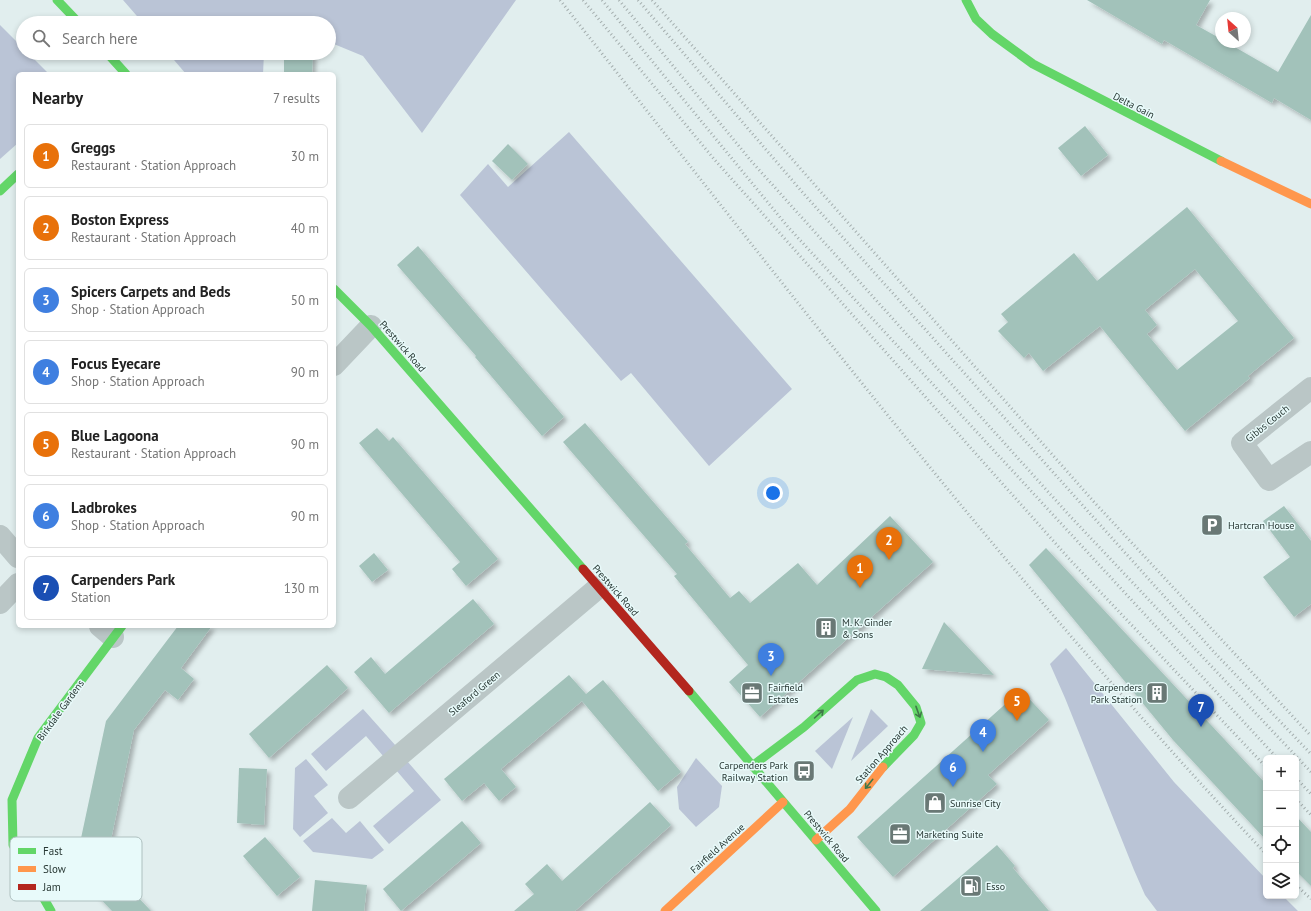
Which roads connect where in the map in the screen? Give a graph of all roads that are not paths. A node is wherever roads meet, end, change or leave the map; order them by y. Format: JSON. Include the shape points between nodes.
{"nodes":[{"id":1,"x":57,"y":0,"type":"edge"},
{"id":2,"x":966,"y":0,"type":"edge"},
{"id":3,"x":72,"y":16,"type":"edge"},
{"id":4,"x":113,"y":60,"type":"edge"},
{"id":5,"x":123,"y":72,"type":"edge"},
{"id":6,"x":16,"y":176,"type":"edge"},
{"id":7,"x":0,"y":191,"type":"edge"},
{"id":8,"x":1311,"y":204,"type":"edge"},
{"id":9,"x":336,"y":291,"type":"edge"},
{"id":10,"x":372,"y":326,"type":"junction"},
{"id":11,"x":336,"y":364,"type":"edge"},
{"id":12,"x":1311,"y":388,"type":"edge"},
{"id":13,"x":1311,"y":452,"type":"edge"},
{"id":14,"x":0,"y":536,"type":"edge"},
{"id":15,"x":16,"y":555,"type":"edge"},
{"id":16,"x":16,"y":586,"type":"edge"},
{"id":17,"x":599,"y":587,"type":"junction"},
{"id":18,"x":0,"y":603,"type":"edge"},
{"id":19,"x":112,"y":630,"type":"edge"},
{"id":20,"x":752,"y":766,"type":"junction"},
{"id":21,"x":349,"y":798,"type":"dead end"},
{"id":22,"x":783,"y":802,"type":"junction"},
{"id":23,"x":13,"y":837,"type":"edge"},
{"id":24,"x":816,"y":840,"type":"junction"},
{"id":25,"x":45,"y":901,"type":"edge"},
{"id":26,"x":51,"y":911,"type":"edge"},
{"id":27,"x":665,"y":911,"type":"edge"},
{"id":28,"x":876,"y":911,"type":"edge"}],
"edges":[{"from":1,"to":3,"type":"street"},
{"from":2,"to":8,"type":"street","name":"Delta Gain","via":[[976,19],[1033,64],[1187,144]]},
{"from":4,"to":5,"type":"street"},
{"from":6,"to":7,"type":"street"},
{"from":9,"to":10,"type":"street","name":"Prestwick Road"},
{"from":10,"to":11,"type":"street"},
{"from":10,"to":17,"type":"street","name":"Prestwick Road"},
{"from":12,"to":13,"type":"street","name":"Gibbs Couch","via":[[1242,444],[1269,480]]},
{"from":14,"to":15,"type":"street"},
{"from":16,"to":18,"type":"street"},
{"from":17,"to":20,"type":"street","name":"Prestwick Road"},
{"from":17,"to":21,"type":"street","name":"Sleaford Green"},
{"from":19,"to":23,"type":"street","name":"Birkdale Gardens","via":[[38,738],[12,800]]},
{"from":20,"to":22,"type":"street","name":"Prestwick Road"},
{"from":20,"to":24,"type":"street","name":"Station Approach","one_way":true,"via":[[804,727],[857,680],[875,674],[886,677],[898,685],[916,707],[921,722],[914,735],[888,761],[850,808]]},
{"from":22,"to":24,"type":"street","name":"Prestwick Road"},
{"from":22,"to":27,"type":"street","name":"Fairfield Avenue"},
{"from":24,"to":28,"type":"street","name":"Prestwick Road"},
{"from":25,"to":26,"type":"street","name":"Birkdale Gardens"}]}
